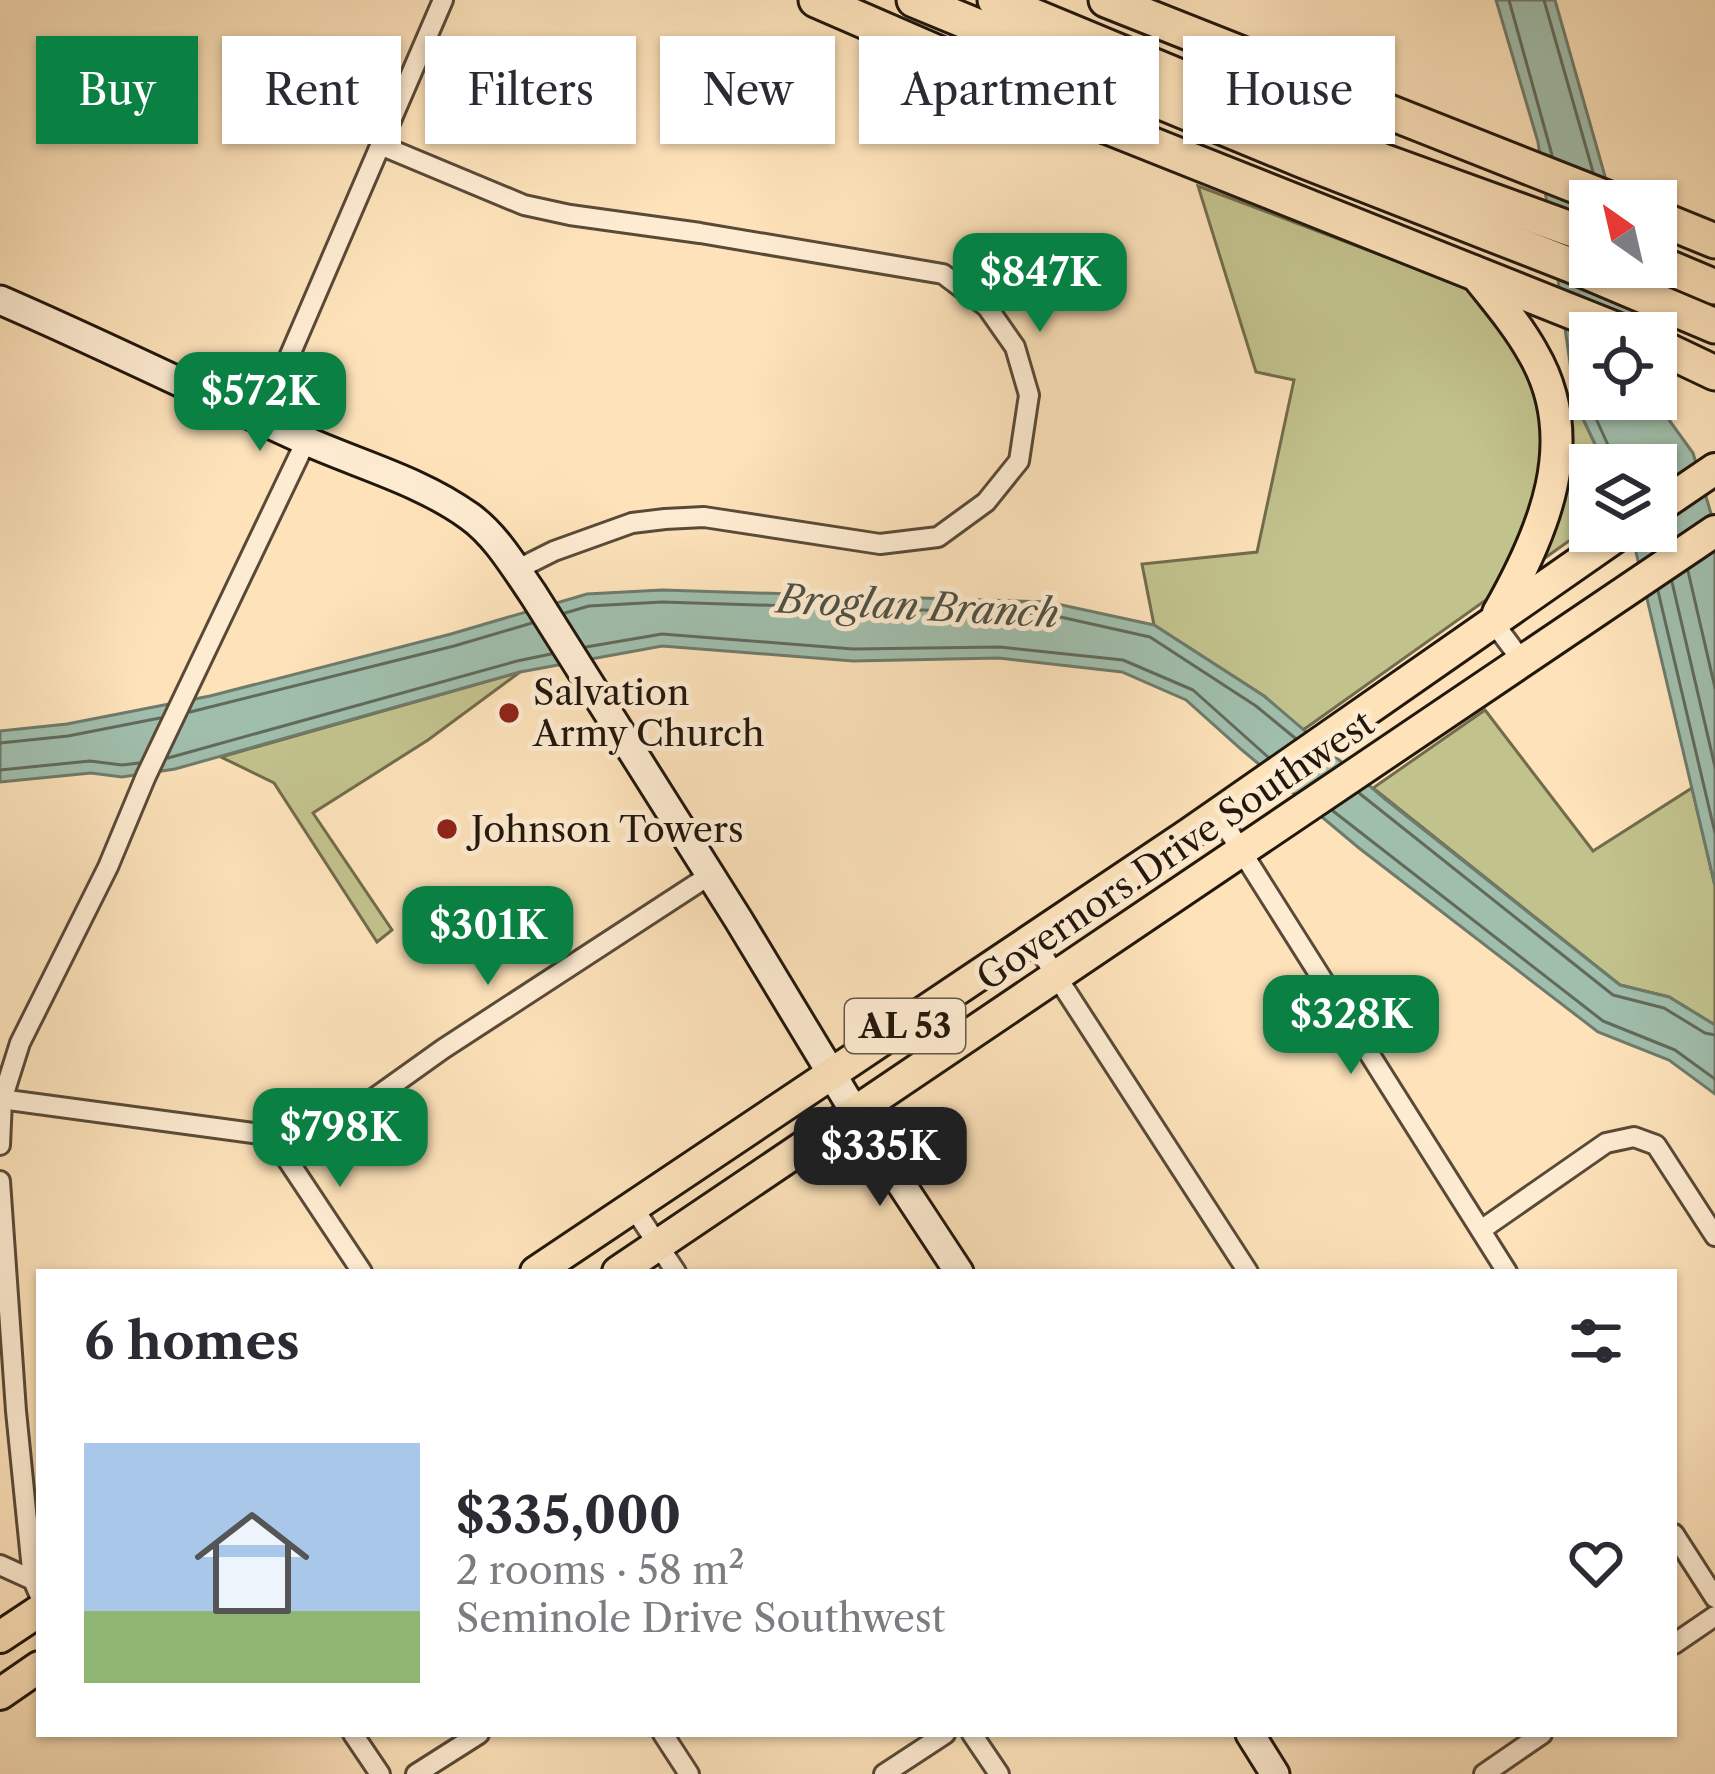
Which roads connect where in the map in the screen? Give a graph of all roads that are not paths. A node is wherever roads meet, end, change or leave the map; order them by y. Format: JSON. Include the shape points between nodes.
{"nodes":[{"id":1,"x":443,"y":0,"type":"edge"},
{"id":2,"x":914,"y":0,"type":"edge"},
{"id":3,"x":995,"y":0,"type":"edge"},
{"id":4,"x":1106,"y":0,"type":"edge"},
{"id":5,"x":818,"y":1,"type":"edge"},
{"id":6,"x":1195,"y":36,"type":"edge"},
{"id":7,"x":1395,"y":115,"type":"edge"},
{"id":8,"x":1392,"y":144,"type":"edge"},
{"id":9,"x":380,"y":145,"type":"junction"},
{"id":10,"x":1569,"y":183,"type":"edge"},
{"id":11,"x":1477,"y":206,"type":"junction"},
{"id":12,"x":1677,"y":225,"type":"edge"},
{"id":13,"x":1569,"y":230,"type":"edge"},
{"id":14,"x":1715,"y":241,"type":"edge"},
{"id":15,"x":1677,"y":271,"type":"edge"},
{"id":16,"x":1473,"y":272,"type":"junction"},
{"id":17,"x":1715,"y":287,"type":"edge"},
{"id":18,"x":0,"y":300,"type":"edge"},
{"id":19,"x":1570,"y":312,"type":"edge"},
{"id":20,"x":1715,"y":326,"type":"edge"},
{"id":21,"x":1677,"y":354,"type":"edge"},
{"id":22,"x":1715,"y":373,"type":"edge"},
{"id":23,"x":266,"y":422,"type":"junction"},
{"id":24,"x":306,"y":441,"type":"junction"},
{"id":25,"x":1709,"y":472,"type":"edge"},
{"id":26,"x":1677,"y":494,"type":"edge"},
{"id":27,"x":1715,"y":531,"type":"edge"},
{"id":28,"x":1593,"y":552,"type":"edge"},
{"id":29,"x":517,"y":570,"type":"junction"},
{"id":30,"x":1493,"y":622,"type":"junction"},
{"id":31,"x":1522,"y":662,"type":"junction"},
{"id":32,"x":1219,"y":814,"type":"junction"},
{"id":33,"x":1241,"y":852,"type":"junction"},
{"id":34,"x":710,"y":875,"type":"junction"},
{"id":35,"x":1033,"y":940,"type":"junction"},
{"id":36,"x":1057,"y":978,"type":"junction"},
{"id":37,"x":832,"y":1076,"type":"junction"},
{"id":38,"x":1,"y":1099,"type":"edge"},
{"id":39,"x":854,"y":1112,"type":"junction"},
{"id":40,"x":273,"y":1138,"type":"junction"},
{"id":41,"x":0,"y":1144,"type":"edge"},
{"id":42,"x":0,"y":1180,"type":"edge"},
{"id":43,"x":633,"y":1207,"type":"junction"},
{"id":44,"x":1481,"y":1230,"type":"junction"},
{"id":45,"x":1715,"y":1236,"type":"edge"},
{"id":46,"x":659,"y":1245,"type":"junction"},
{"id":47,"x":360,"y":1269,"type":"edge"},
{"id":48,"x":540,"y":1269,"type":"edge"},
{"id":49,"x":623,"y":1269,"type":"edge"},
{"id":50,"x":674,"y":1269,"type":"edge"},
{"id":51,"x":957,"y":1269,"type":"edge"},
{"id":52,"x":1246,"y":1269,"type":"edge"},
{"id":53,"x":1505,"y":1269,"type":"edge"},
{"id":54,"x":8,"y":1408,"type":"edge"},
{"id":55,"x":1677,"y":1539,"type":"edge"},
{"id":56,"x":0,"y":1565,"type":"edge"},
{"id":57,"x":36,"y":1589,"type":"edge"},
{"id":58,"x":36,"y":1594,"type":"edge"},
{"id":59,"x":36,"y":1596,"type":"edge"},
{"id":60,"x":1715,"y":1598,"type":"edge"},
{"id":61,"x":1715,"y":1616,"type":"edge"},
{"id":62,"x":0,"y":1637,"type":"edge"},
{"id":63,"x":1677,"y":1642,"type":"edge"},
{"id":64,"x":36,"y":1669,"type":"edge"},
{"id":65,"x":0,"y":1694,"type":"edge"},
{"id":66,"x":355,"y":1737,"type":"edge"},
{"id":67,"x":474,"y":1737,"type":"edge"},
{"id":68,"x":665,"y":1737,"type":"edge"},
{"id":69,"x":940,"y":1737,"type":"edge"},
{"id":70,"x":974,"y":1737,"type":"edge"},
{"id":71,"x":1252,"y":1737,"type":"edge"},
{"id":72,"x":1538,"y":1737,"type":"edge"},
{"id":73,"x":380,"y":1774,"type":"edge"},
{"id":74,"x":416,"y":1774,"type":"edge"},
{"id":75,"x":689,"y":1774,"type":"edge"},
{"id":76,"x":884,"y":1774,"type":"edge"},
{"id":77,"x":998,"y":1774,"type":"edge"},
{"id":78,"x":1275,"y":1774,"type":"edge"},
{"id":79,"x":1484,"y":1774,"type":"edge"}],
"edges":[{"from":1,"to":9,"type":"street"},
{"from":2,"to":11,"type":"highway","via":[[1304,160]]},
{"from":3,"to":11,"type":"highway"},
{"from":4,"to":6,"type":"highway"},
{"from":5,"to":16,"type":"highway"},
{"from":7,"to":10,"type":"highway"},
{"from":8,"to":11,"type":"highway"},
{"from":9,"to":23,"type":"street"},
{"from":9,"to":29,"type":"street","via":[[524,205],[944,274],[987,308],[1015,347],[1029,395],[1019,461],[986,502],[938,537],[880,544],[704,517],[665,519],[632,523]]},
{"from":11,"to":13,"type":"highway"},
{"from":11,"to":20,"type":"highway"},
{"from":12,"to":14,"type":"highway"},
{"from":15,"to":17,"type":"highway"},
{"from":16,"to":19,"type":"highway"},
{"from":16,"to":30,"type":"main road","via":[[1535,355],[1556,417],[1553,487]]},
{"from":18,"to":23,"type":"street"},
{"from":21,"to":22,"type":"highway"},
{"from":23,"to":24,"type":"street"},
{"from":24,"to":29,"type":"street","via":[[442,499],[474,519]]},
{"from":24,"to":38,"type":"street","via":[[20,1043]]},
{"from":25,"to":26,"type":"main road"},
{"from":27,"to":31,"type":"main road","name":"Governors Drive Southwest","number":"AL 53"},
{"from":28,"to":30,"type":"main road","name":"Governors Drive Southwest","number":"AL 53"},
{"from":29,"to":34,"type":"street"},
{"from":30,"to":31,"type":"street"},
{"from":30,"to":32,"type":"main road","name":"Governors Drive Southwest","number":"AL 53"},
{"from":31,"to":33,"type":"main road","name":"Governors Drive Southwest","number":"AL 53"},
{"from":32,"to":33,"type":"street"},
{"from":32,"to":35,"type":"main road","name":"Governors Drive Southwest","number":"AL 53"},
{"from":33,"to":36,"type":"main road","name":"Governors Drive Southwest","number":"AL 53"},
{"from":33,"to":44,"type":"street"},
{"from":34,"to":37,"type":"street"},
{"from":34,"to":40,"type":"street","via":[[358,1109],[292,1142]]},
{"from":35,"to":36,"type":"street"},
{"from":35,"to":37,"type":"main road","name":"Governors Drive Southwest","number":"AL 53"},
{"from":36,"to":39,"type":"main road","name":"Governors Drive Southwest","number":"AL 53"},
{"from":36,"to":52,"type":"street"},
{"from":37,"to":39,"type":"street"},
{"from":37,"to":43,"type":"main road","name":"Governors Drive Southwest","number":"AL 53"},
{"from":38,"to":40,"type":"street"},
{"from":38,"to":41,"type":"street"},
{"from":39,"to":46,"type":"main road","name":"Governors Drive Southwest","number":"AL 53"},
{"from":39,"to":51,"type":"street"},
{"from":40,"to":47,"type":"street"},
{"from":42,"to":54,"type":"street"},
{"from":43,"to":46,"type":"street"},
{"from":43,"to":48,"type":"main road","name":"Governors Drive Southwest","number":"AL 53"},
{"from":44,"to":45,"type":"street","via":[[1606,1143],[1634,1137],[1656,1144]]},
{"from":44,"to":53,"type":"street"},
{"from":46,"to":49,"type":"main road","name":"Governors Drive Southwest","number":"AL 53"},
{"from":46,"to":50,"type":"street"},
{"from":54,"to":57,"type":"street"},
{"from":55,"to":60,"type":"street"},
{"from":56,"to":58,"type":"street"},
{"from":59,"to":62,"type":"main road"},
{"from":61,"to":63,"type":"street"},
{"from":64,"to":65,"type":"main road"},
{"from":66,"to":73,"type":"street"},
{"from":67,"to":74,"type":"street"},
{"from":68,"to":75,"type":"street"},
{"from":69,"to":76,"type":"street"},
{"from":70,"to":77,"type":"street"},
{"from":71,"to":78,"type":"street"},
{"from":72,"to":79,"type":"street"}]}
